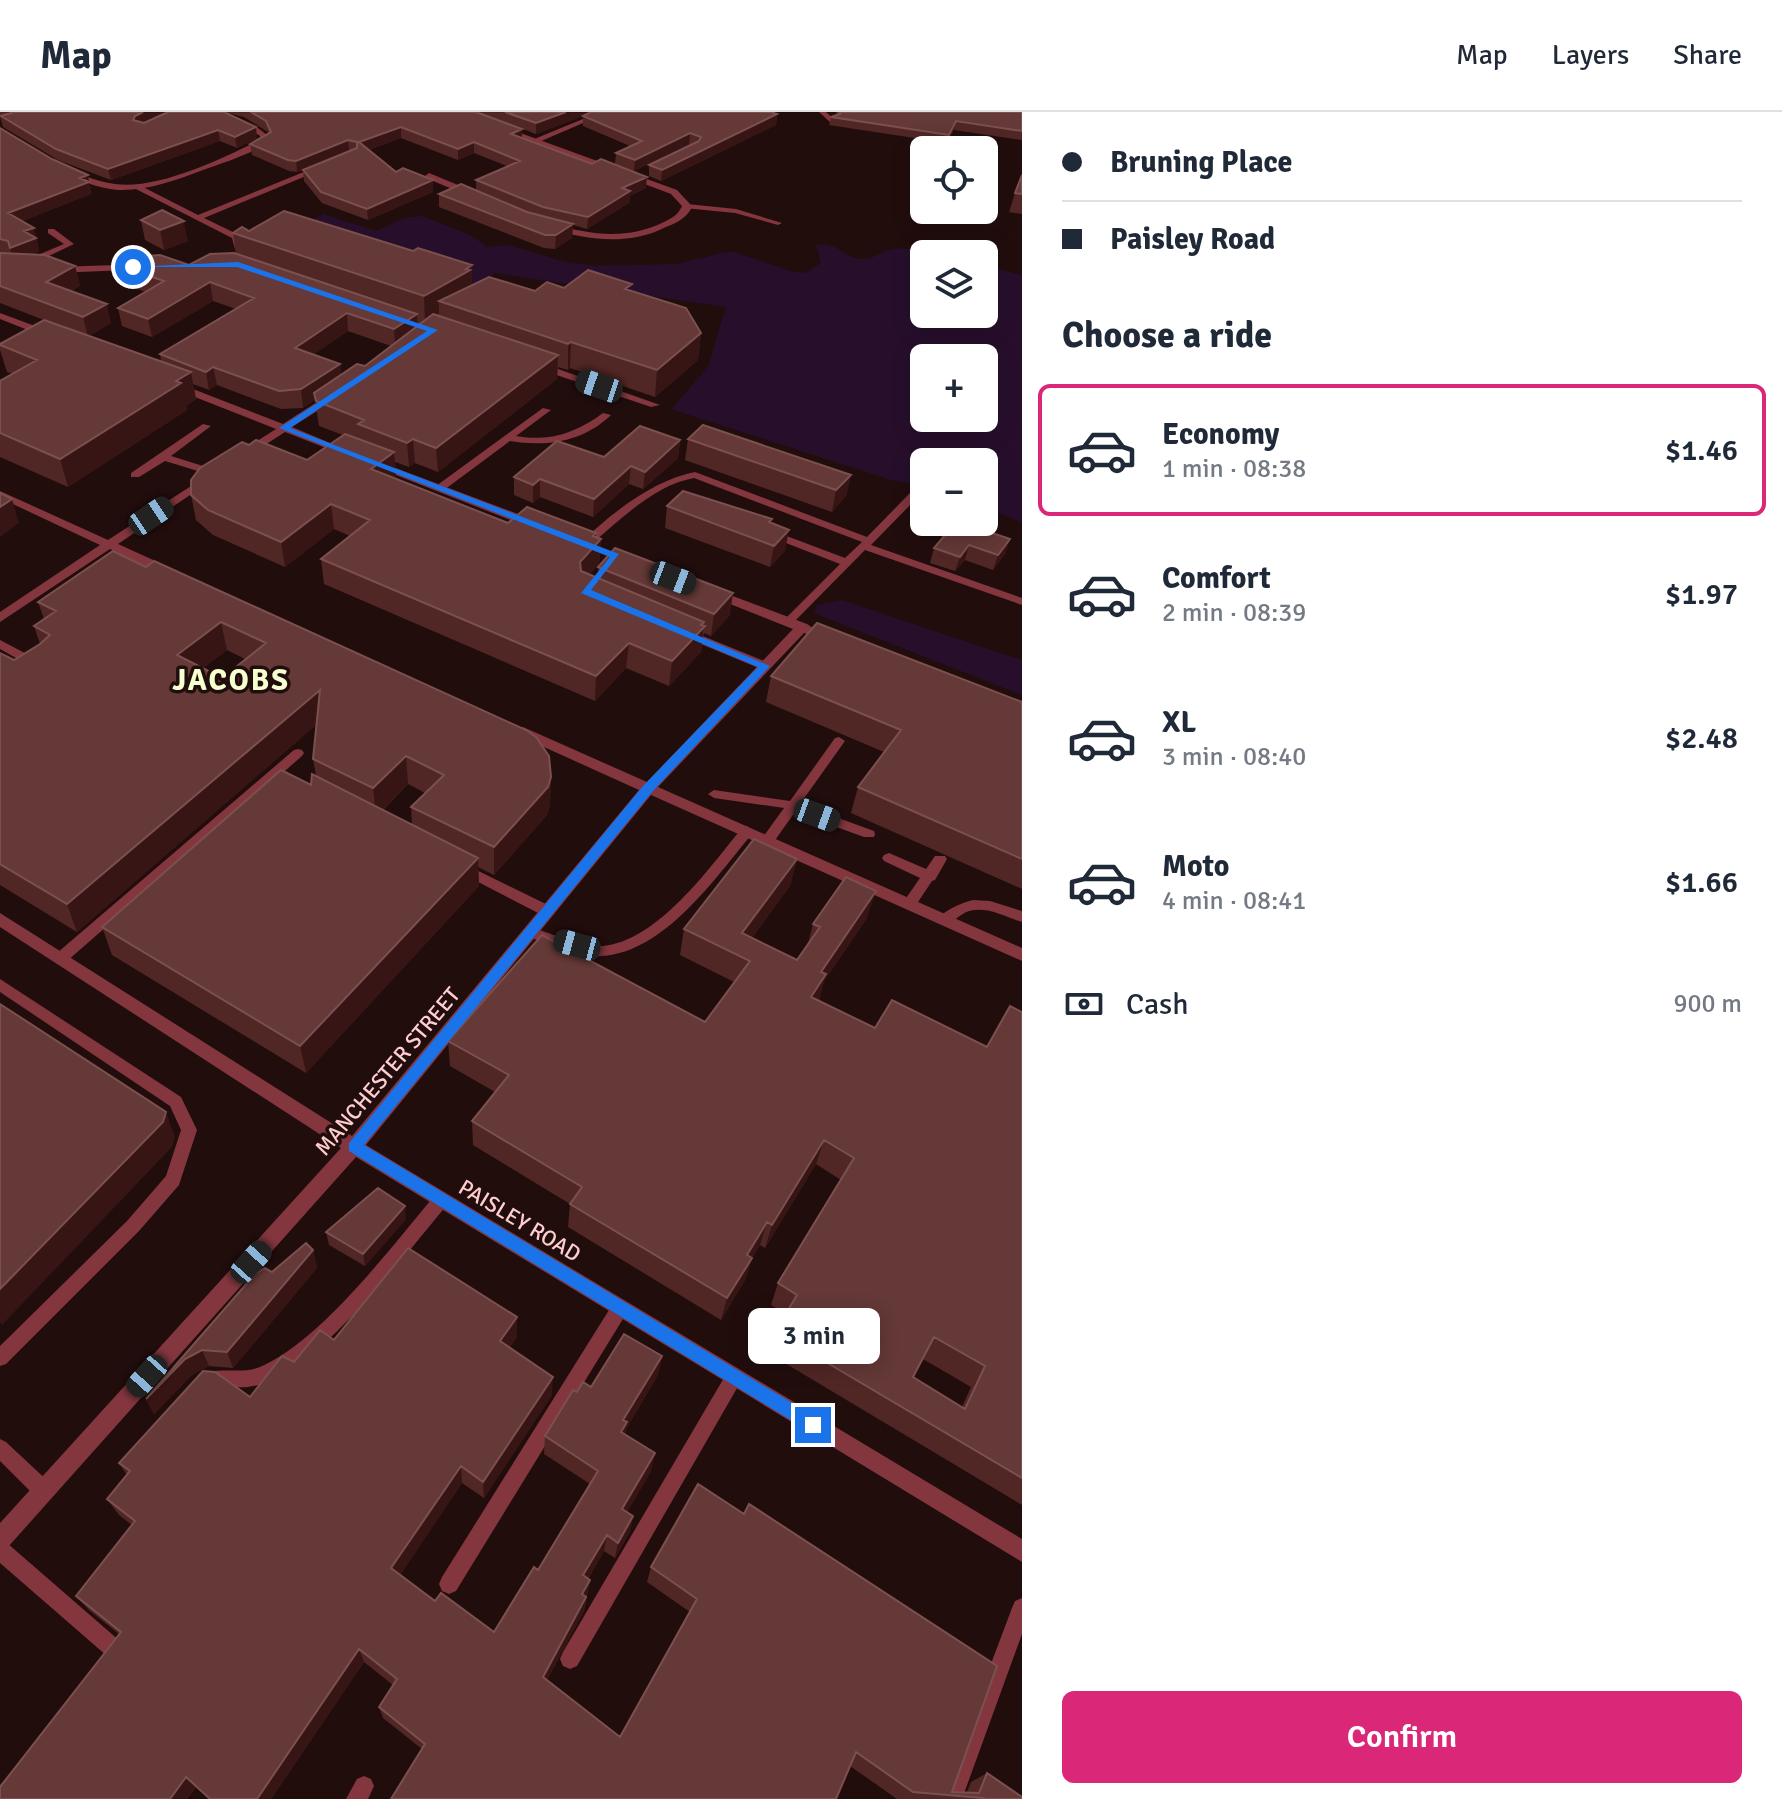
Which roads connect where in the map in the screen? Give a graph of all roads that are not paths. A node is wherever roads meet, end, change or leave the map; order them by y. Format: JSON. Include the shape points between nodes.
{"nodes":[{"id":1,"x":212,"y":112,"type":"edge"},
{"id":2,"x":822,"y":112,"type":"edge"},
{"id":3,"x":595,"y":116,"type":"edge"},
{"id":4,"x":832,"y":121,"type":"edge"},
{"id":5,"x":491,"y":123,"type":"edge"},
{"id":6,"x":0,"y":132,"type":"edge"},
{"id":7,"x":536,"y":140,"type":"junction"},
{"id":8,"x":325,"y":167,"type":"edge"},
{"id":9,"x":646,"y":171,"type":"edge"},
{"id":10,"x":429,"y":176,"type":"edge"},
{"id":11,"x":635,"y":176,"type":"junction"},
{"id":12,"x":136,"y":187,"type":"junction"},
{"id":13,"x":480,"y":197,"type":"edge"},
{"id":14,"x":687,"y":206,"type":"junction"},
{"id":15,"x":197,"y":218,"type":"junction"},
{"id":16,"x":535,"y":220,"type":"edge"},
{"id":17,"x":778,"y":223,"type":"dead end"},
{"id":18,"x":51,"y":231,"type":"dead end"},
{"id":19,"x":229,"y":257,"type":"edge"},
{"id":20,"x":162,"y":266,"type":"edge"},
{"id":21,"x":14,"y":268,"type":"joint"},
{"id":22,"x":0,"y":316,"type":"edge"},
{"id":23,"x":57,"y":338,"type":"edge"},
{"id":24,"x":522,"y":360,"type":"edge"},
{"id":25,"x":156,"y":378,"type":"edge"},
{"id":26,"x":346,"y":387,"type":"edge"},
{"id":27,"x":655,"y":405,"type":"dead end"},
{"id":28,"x":546,"y":410,"type":"dead end"},
{"id":29,"x":606,"y":415,"type":"dead end"},
{"id":30,"x":206,"y":426,"type":"dead end"},
{"id":31,"x":284,"y":428,"type":"junction"},
{"id":32,"x":509,"y":438,"type":"junction"},
{"id":33,"x":355,"y":455,"type":"edge"},
{"id":34,"x":164,"y":457,"type":"junction"},
{"id":35,"x":238,"y":458,"type":"edge"},
{"id":36,"x":369,"y":461,"type":"edge"},
{"id":37,"x":226,"y":466,"type":"edge"},
{"id":38,"x":215,"y":473,"type":"junction"},
{"id":39,"x":135,"y":475,"type":"dead end"},
{"id":40,"x":440,"y":488,"type":"junction"},
{"id":41,"x":656,"y":493,"type":"junction"},
{"id":42,"x":0,"y":494,"type":"edge"},
{"id":43,"x":671,"y":498,"type":"edge"},
{"id":44,"x":910,"y":499,"type":"edge"},
{"id":45,"x":549,"y":530,"type":"edge"},
{"id":46,"x":761,"y":530,"type":"edge"},
{"id":47,"x":866,"y":543,"type":"junction"},
{"id":48,"x":584,"y":544,"type":"edge"},
{"id":49,"x":108,"y":545,"type":"junction"},
{"id":50,"x":847,"y":563,"type":"junction"},
{"id":51,"x":179,"y":577,"type":"edge"},
{"id":52,"x":43,"y":588,"type":"junction"},
{"id":53,"x":702,"y":589,"type":"edge"},
{"id":54,"x":58,"y":594,"type":"edge"},
{"id":55,"x":1022,"y":602,"type":"edge"},
{"id":56,"x":0,"y":618,"type":"edge"},
{"id":57,"x":795,"y":625,"type":"junction"},
{"id":58,"x":671,"y":627,"type":"edge"},
{"id":59,"x":831,"y":639,"type":"edge"},
{"id":60,"x":0,"y":644,"type":"edge"},
{"id":61,"x":765,"y":666,"type":"junction"},
{"id":62,"x":43,"y":667,"type":"edge"},
{"id":63,"x":506,"y":725,"type":"edge"},
{"id":64,"x":839,"y":741,"type":"dead end"},
{"id":65,"x":298,"y":753,"type":"dead end"},
{"id":66,"x":648,"y":789,"type":"junction"},
{"id":67,"x":714,"y":794,"type":"dead end"},
{"id":68,"x":791,"y":806,"type":"junction"},
{"id":69,"x":747,"y":831,"type":"junction"},
{"id":70,"x":869,"y":834,"type":"dead end"},
{"id":71,"x":768,"y":840,"type":"junction"},
{"id":72,"x":889,"y":858,"type":"dead end"},
{"id":73,"x":940,"y":859,"type":"dead end"},
{"id":74,"x":452,"y":863,"type":"edge"},
{"id":75,"x":930,"y":877,"type":"junction"},
{"id":76,"x":909,"y":904,"type":"junction"},
{"id":77,"x":547,"y":911,"type":"junction"},
{"id":78,"x":1022,"y":917,"type":"edge"},
{"id":79,"x":0,"y":919,"type":"edge"},
{"id":80,"x":944,"y":920,"type":"junction"},
{"id":81,"x":530,"y":932,"type":"junction"},
{"id":82,"x":1022,"y":955,"type":"edge"},
{"id":83,"x":62,"y":957,"type":"junction"},
{"id":84,"x":0,"y":985,"type":"edge"},
{"id":85,"x":354,"y":1147,"type":"junction"},
{"id":86,"x":441,"y":1200,"type":"junction"},
{"id":87,"x":620,"y":1308,"type":"junction"},
{"id":88,"x":0,"y":1358,"type":"edge"},
{"id":89,"x":734,"y":1377,"type":"junction"},
{"id":90,"x":190,"y":1395,"type":"edge"},
{"id":91,"x":0,"y":1448,"type":"edge"},
{"id":92,"x":44,"y":1491,"type":"junction"},
{"id":93,"x":0,"y":1539,"type":"edge"},
{"id":94,"x":0,"y":1550,"type":"edge"},
{"id":95,"x":1022,"y":1551,"type":"edge"},
{"id":96,"x":449,"y":1584,"type":"dead end"},
{"id":97,"x":1022,"y":1608,"type":"edge"},
{"id":98,"x":114,"y":1649,"type":"edge"},
{"id":99,"x":570,"y":1659,"type":"dead end"},
{"id":100,"x":951,"y":1799,"type":"edge"}],
"edges":[{"from":1,"to":12,"type":"street","via":[[267,137]]},
{"from":2,"to":4,"type":"lane"},
{"from":3,"to":7,"type":"lane"},
{"from":5,"to":7,"type":"street"},
{"from":6,"to":12,"type":"street","via":[[99,182]]},
{"from":7,"to":11,"type":"street"},
{"from":8,"to":15,"type":"lane"},
{"from":9,"to":11,"type":"lane"},
{"from":10,"to":13,"type":"street"},
{"from":11,"to":14,"type":"street","via":[[674,192]]},
{"from":12,"to":15,"type":"lane"},
{"from":14,"to":16,"type":"street","via":[[682,216],[634,237],[590,236]]},
{"from":14,"to":17,"type":"lane","via":[[736,211]]},
{"from":15,"to":19,"type":"lane","via":[[239,241],[238,251]]},
{"from":18,"to":21,"type":"lane","via":[[70,244]]},
{"from":20,"to":21,"type":"street"},
{"from":22,"to":23,"type":"street"},
{"from":24,"to":27,"type":"street"},
{"from":25,"to":31,"type":"street"},
{"from":26,"to":31,"type":"street"},
{"from":28,"to":32,"type":"lane"},
{"from":29,"to":32,"type":"lane","via":[[583,433],[562,440]]},
{"from":30,"to":34,"type":"lane"},
{"from":31,"to":33,"type":"street"},
{"from":31,"to":35,"type":"street"},
{"from":32,"to":40,"type":"lane"},
{"from":34,"to":38,"type":"lane"},
{"from":34,"to":39,"type":"lane"},
{"from":36,"to":40,"type":"street"},
{"from":37,"to":38,"type":"street"},
{"from":38,"to":49,"type":"street"},
{"from":40,"to":45,"type":"street"},
{"from":41,"to":43,"type":"lane"},
{"from":41,"to":47,"type":"lane","via":[[675,477],[695,475]]},
{"from":41,"to":48,"type":"lane"},
{"from":42,"to":49,"type":"street"},
{"from":44,"to":47,"type":"lane"},
{"from":46,"to":50,"type":"lane"},
{"from":47,"to":50,"type":"lane"},
{"from":47,"to":55,"type":"lane"},
{"from":49,"to":51,"type":"street"},
{"from":49,"to":52,"type":"street"},
{"from":50,"to":57,"type":"lane"},
{"from":52,"to":54,"type":"lane"},
{"from":52,"to":56,"type":"street"},
{"from":53,"to":57,"type":"street"},
{"from":57,"to":59,"type":"street"},
{"from":57,"to":61,"type":"street","name":"MANCHESTER STREET"},
{"from":58,"to":61,"type":"lane"},
{"from":60,"to":62,"type":"lane"},
{"from":61,"to":66,"type":"street","name":"MANCHESTER STREET"},
{"from":63,"to":66,"type":"street"},
{"from":64,"to":68,"type":"lane"},
{"from":65,"to":83,"type":"lane"},
{"from":66,"to":69,"type":"street"},
{"from":66,"to":77,"type":"street","name":"MANCHESTER STREET"},
{"from":67,"to":68,"type":"lane"},
{"from":68,"to":70,"type":"lane"},
{"from":68,"to":71,"type":"lane"},
{"from":69,"to":71,"type":"street"},
{"from":69,"to":81,"type":"lane","via":[[681,906],[625,946],[601,951]]},
{"from":71,"to":76,"type":"street"},
{"from":72,"to":75,"type":"lane"},
{"from":73,"to":75,"type":"lane"},
{"from":74,"to":77,"type":"lane"},
{"from":75,"to":76,"type":"lane"},
{"from":76,"to":80,"type":"street"},
{"from":77,"to":81,"type":"street","name":"MANCHESTER STREET"},
{"from":78,"to":80,"type":"lane","via":[[985,903],[960,907]]},
{"from":79,"to":83,"type":"street","name":"PAISLEY ROAD"},
{"from":80,"to":82,"type":"street"},
{"from":81,"to":85,"type":"street","name":"MANCHESTER STREET"},
{"from":83,"to":85,"type":"street","name":"PAISLEY ROAD"},
{"from":84,"to":88,"type":"lane","via":[[176,1102],[189,1130],[173,1180]]},
{"from":85,"to":86,"type":"street","name":"PAISLEY ROAD"},
{"from":85,"to":92,"type":"street","name":"MANCHESTER STREET"},
{"from":86,"to":87,"type":"street","name":"PAISLEY ROAD"},
{"from":86,"to":90,"type":"lane","via":[[286,1365],[243,1381],[209,1378]]},
{"from":87,"to":89,"type":"street","name":"PAISLEY ROAD"},
{"from":87,"to":96,"type":"lane"},
{"from":89,"to":95,"type":"street","name":"PAISLEY ROAD"},
{"from":89,"to":99,"type":"lane"},
{"from":91,"to":92,"type":"lane"},
{"from":92,"to":93,"type":"street","name":"MANCHESTER STREET"},
{"from":94,"to":98,"type":"lane"},
{"from":97,"to":100,"type":"lane"}]}
